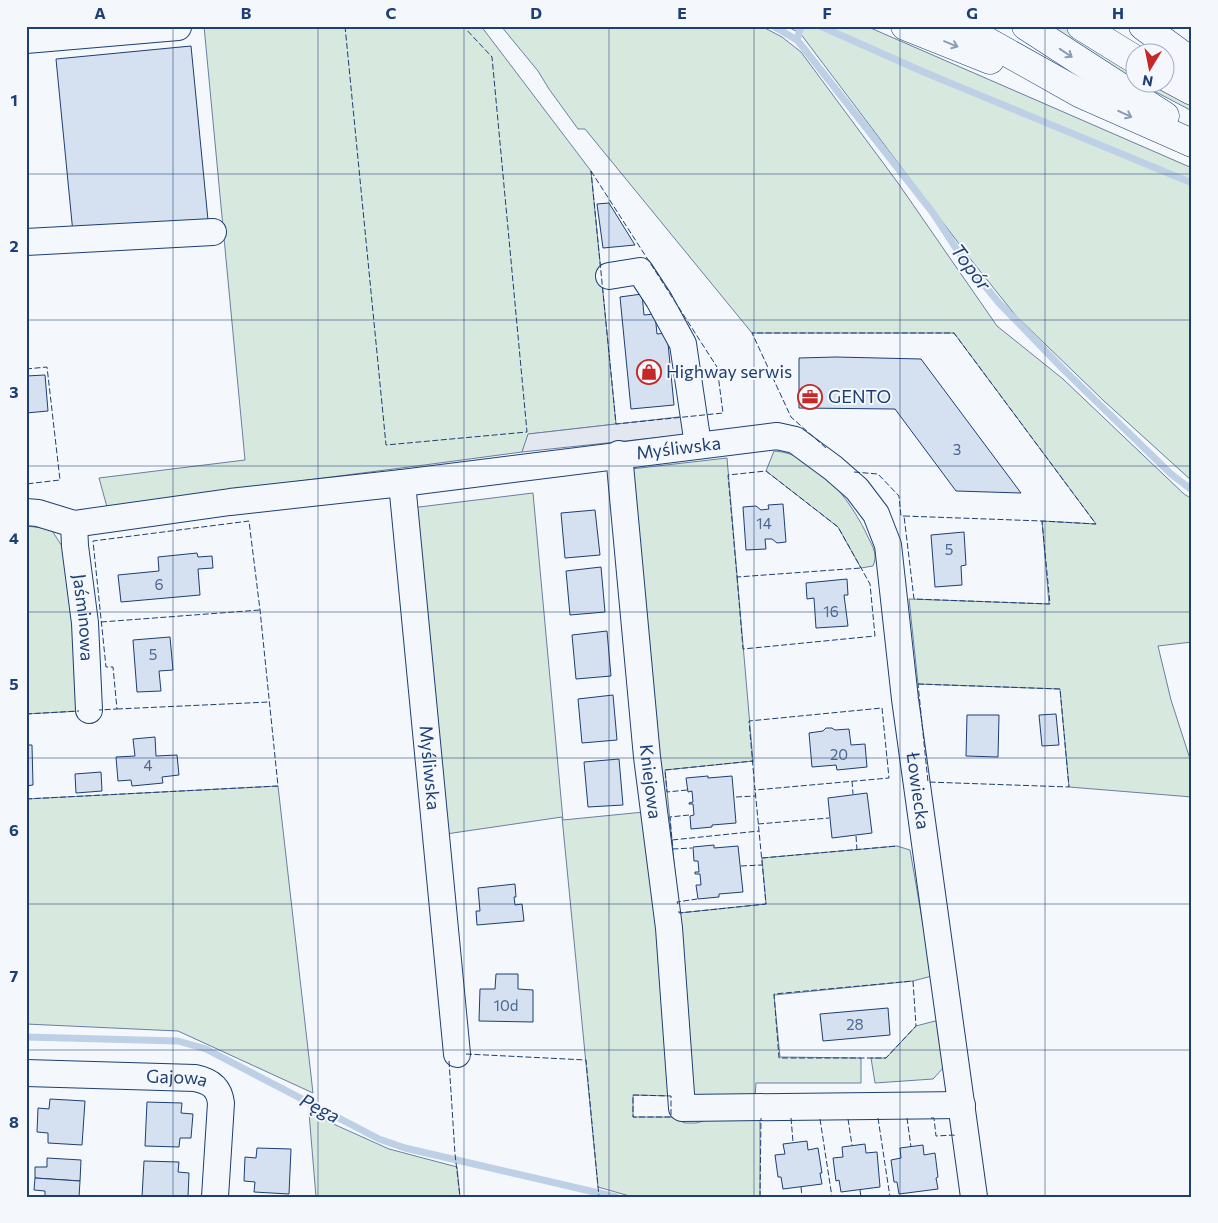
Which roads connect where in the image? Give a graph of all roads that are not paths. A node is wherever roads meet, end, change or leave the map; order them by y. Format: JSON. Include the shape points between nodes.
{"nodes":[{"id":1,"x":906,"y":26,"type":"edge"},
{"id":2,"x":960,"y":26,"type":"edge"},
{"id":3,"x":1026,"y":26,"type":"edge"},
{"id":4,"x":1081,"y":26,"type":"edge"},
{"id":5,"x":1143,"y":26,"type":"edge"},
{"id":6,"x":178,"y":27,"type":"edge"},
{"id":7,"x":26,"y":40,"type":"edge"},
{"id":8,"x":1126,"y":54,"type":"edge"},
{"id":9,"x":1192,"y":62,"type":"edge"},
{"id":10,"x":1176,"y":83,"type":"edge"},
{"id":11,"x":1192,"y":91,"type":"edge"},
{"id":12,"x":1081,"y":94,"type":"junction"},
{"id":13,"x":1192,"y":133,"type":"edge"},
{"id":14,"x":1192,"y":143,"type":"edge"},
{"id":15,"x":213,"y":232,"type":"dead end"},
{"id":16,"x":26,"y":242,"type":"edge"},
{"id":17,"x":609,"y":276,"type":"dead end"},
{"id":18,"x":776,"y":436,"type":"joint"},
{"id":19,"x":698,"y":445,"type":"junction"},
{"id":20,"x":619,"y":454,"type":"junction"},
{"id":21,"x":402,"y":483,"type":"junction"},
{"id":22,"x":26,"y":512,"type":"edge"},
{"id":23,"x":74,"y":524,"type":"junction"},
{"id":24,"x":89,"y":710,"type":"dead end"},
{"id":25,"x":457,"y":1054,"type":"dead end"},
{"id":26,"x":26,"y":1072,"type":"edge"},
{"id":27,"x":962,"y":1105,"type":"junction"},
{"id":28,"x":215,"y":1197,"type":"edge"},
{"id":29,"x":974,"y":1197,"type":"edge"}],
"edges":[{"from":1,"to":12,"type":"main road","one_way":true},
{"from":2,"to":12,"type":"main road"},
{"from":3,"to":13,"type":"main road","one_way":true},
{"from":4,"to":8,"type":"main road"},
{"from":5,"to":9,"type":"main road"},
{"from":6,"to":7,"type":"street"},
{"from":10,"to":11,"type":"main road"},
{"from":12,"to":14,"type":"main road","one_way":true},
{"from":15,"to":16,"type":"street"},
{"from":17,"to":19,"type":"street","via":[[640,271],[683,344]]},
{"from":18,"to":19,"type":"street","name":"Myśliwska"},
{"from":18,"to":27,"type":"street","name":"Łowiecka","via":[[795,440],[857,489],[876,514],[888,545],[905,699]]},
{"from":19,"to":20,"type":"street","name":"Myśliwska"},
{"from":20,"to":21,"type":"street","name":"Myśliwska"},
{"from":20,"to":27,"type":"street","name":"Kniejowa","via":[[647,757],[670,928],[682,1108]]},
{"from":21,"to":23,"type":"street","name":"Myśliwska"},
{"from":21,"to":25,"type":"street","name":"Myśliwska"},
{"from":22,"to":23,"type":"street","name":"Myśliwska"},
{"from":23,"to":24,"type":"street","name":"Jaśminowa","via":[[85,623]]},
{"from":26,"to":28,"type":"street","name":"Gajowa","via":[[195,1078],[214,1086],[220,1094],[221,1103]]},
{"from":27,"to":29,"type":"street","name":"Łowiecka"}]}
